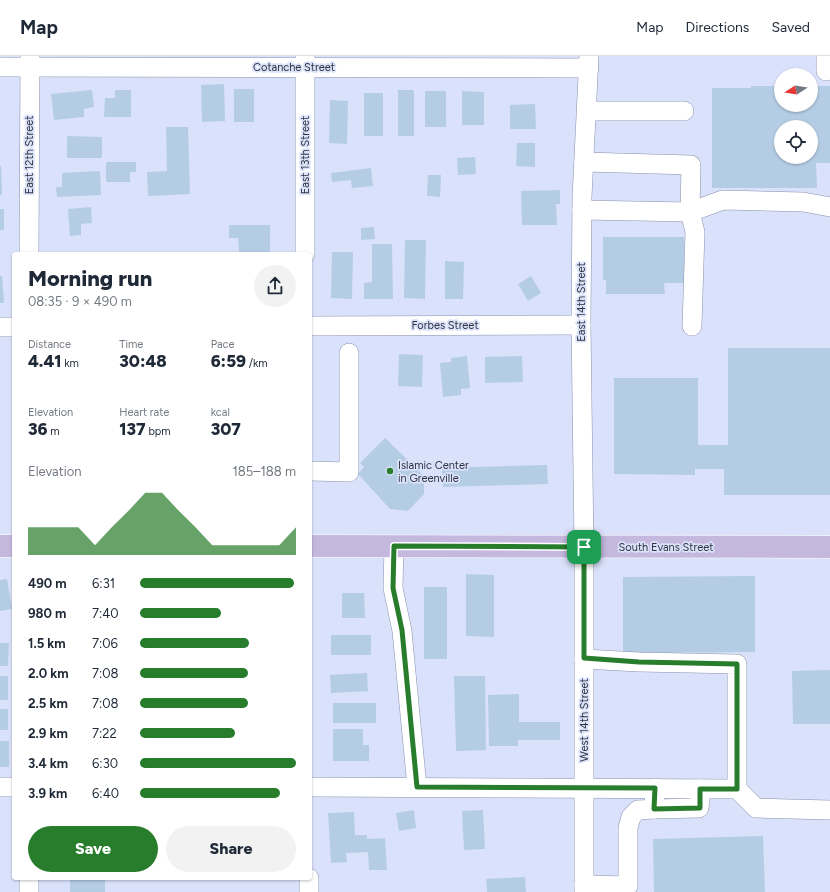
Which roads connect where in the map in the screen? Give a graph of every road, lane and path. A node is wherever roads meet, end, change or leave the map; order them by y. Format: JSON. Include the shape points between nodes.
{"nodes":[{"id":1,"x":30,"y":61,"type":"edge"},
{"id":2,"x":305,"y":62,"type":"edge"},
{"id":3,"x":448,"y":62,"type":"edge"},
{"id":4,"x":589,"y":62,"type":"edge"},
{"id":5,"x":0,"y":67,"type":"edge"},
{"id":6,"x":587,"y":111,"type":"junction"},
{"id":7,"x":684,"y":111,"type":"dead end"},
{"id":8,"x":584,"y":162,"type":"junction"},
{"id":9,"x":830,"y":207,"type":"edge"},
{"id":10,"x":582,"y":210,"type":"junction"},
{"id":11,"x":690,"y":212,"type":"junction"},
{"id":12,"x":29,"y":252,"type":"edge"},
{"id":13,"x":305,"y":252,"type":"edge"},
{"id":14,"x":581,"y":325,"type":"junction"},
{"id":15,"x":312,"y":326,"type":"edge"},
{"id":16,"x":692,"y":326,"type":"dead end"},
{"id":17,"x":0,"y":327,"type":"edge"},
{"id":18,"x":12,"y":327,"type":"edge"},
{"id":19,"x":349,"y":353,"type":"dead end"},
{"id":20,"x":312,"y":472,"type":"edge"},
{"id":21,"x":0,"y":546,"type":"edge"},
{"id":22,"x":12,"y":546,"type":"edge"},
{"id":23,"x":312,"y":546,"type":"edge"},
{"id":24,"x":394,"y":546,"type":"junction"},
{"id":25,"x":584,"y":547,"type":"junction"},
{"id":26,"x":830,"y":547,"type":"edge"},
{"id":27,"x":584,"y":658,"type":"junction"},
{"id":28,"x":0,"y":787,"type":"edge"},
{"id":29,"x":12,"y":787,"type":"edge"},
{"id":30,"x":312,"y":787,"type":"edge"},
{"id":31,"x":417,"y":787,"type":"junction"},
{"id":32,"x":584,"y":787,"type":"junction"},
{"id":33,"x":655,"y":788,"type":"junction"},
{"id":34,"x":700,"y":789,"type":"junction"},
{"id":35,"x":737,"y":789,"type":"junction"},
{"id":36,"x":654,"y":809,"type":"junction"},
{"id":37,"x":830,"y":810,"type":"edge"},
{"id":38,"x":29,"y":880,"type":"edge"},
{"id":39,"x":309,"y":880,"type":"edge"},
{"id":40,"x":584,"y":889,"type":"edge"},
{"id":41,"x":29,"y":892,"type":"edge"},
{"id":42,"x":309,"y":892,"type":"edge"}],
"edges":[{"from":1,"to":2,"type":"street","name":"Cotanche Street"},
{"from":1,"to":5,"type":"street","name":"Cotanche Street"},
{"from":1,"to":12,"type":"street","name":"East 12th Street"},
{"from":2,"to":3,"type":"street","name":"Cotanche Street"},
{"from":2,"to":13,"type":"street","name":"East 13th Street"},
{"from":3,"to":4,"type":"street","name":"Cotanche Street"},
{"from":4,"to":6,"type":"street","name":"East 14th Street"},
{"from":6,"to":7,"type":"street"},
{"from":6,"to":8,"type":"street","name":"East 14th Street"},
{"from":8,"to":10,"type":"street","name":"East 14th Street"},
{"from":8,"to":11,"type":"street","via":[[691,165]]},
{"from":9,"to":11,"type":"street","via":[[804,202],[723,200]]},
{"from":10,"to":11,"type":"street"},
{"from":10,"to":14,"type":"street","name":"East 14th Street"},
{"from":11,"to":16,"type":"street","via":[[695,232]]},
{"from":14,"to":15,"type":"street","name":"Forbes Street"},
{"from":14,"to":25,"type":"street","name":"East 14th Street"},
{"from":17,"to":18,"type":"street"},
{"from":19,"to":20,"type":"street","via":[[349,472]]},
{"from":21,"to":22,"type":"main road"},
{"from":23,"to":24,"type":"main road","name":"South Evans Street"},
{"from":24,"to":25,"type":"main road","name":"South Evans Street"},
{"from":24,"to":31,"type":"street","via":[[393,588],[402,630]]},
{"from":25,"to":26,"type":"main road","name":"South Evans Street"},
{"from":25,"to":27,"type":"street","name":"West 14th Street"},
{"from":27,"to":32,"type":"street","name":"West 14th Street"},
{"from":27,"to":35,"type":"street","via":[[737,664]]},
{"from":28,"to":29,"type":"street"},
{"from":30,"to":31,"type":"street"},
{"from":31,"to":32,"type":"street"},
{"from":32,"to":33,"type":"street"},
{"from":32,"to":40,"type":"street","name":"West 14th Street"},
{"from":33,"to":34,"type":"street"},
{"from":33,"to":36,"type":"street"},
{"from":34,"to":35,"type":"street"},
{"from":34,"to":36,"type":"street","via":[[700,808]]},
{"from":35,"to":37,"type":"street","via":[[756,808]]},
{"from":36,"to":40,"type":"street","via":[[638,810],[631,817],[628,828],[628,886]]},
{"from":38,"to":41,"type":"street"},
{"from":39,"to":42,"type":"street"}]}
